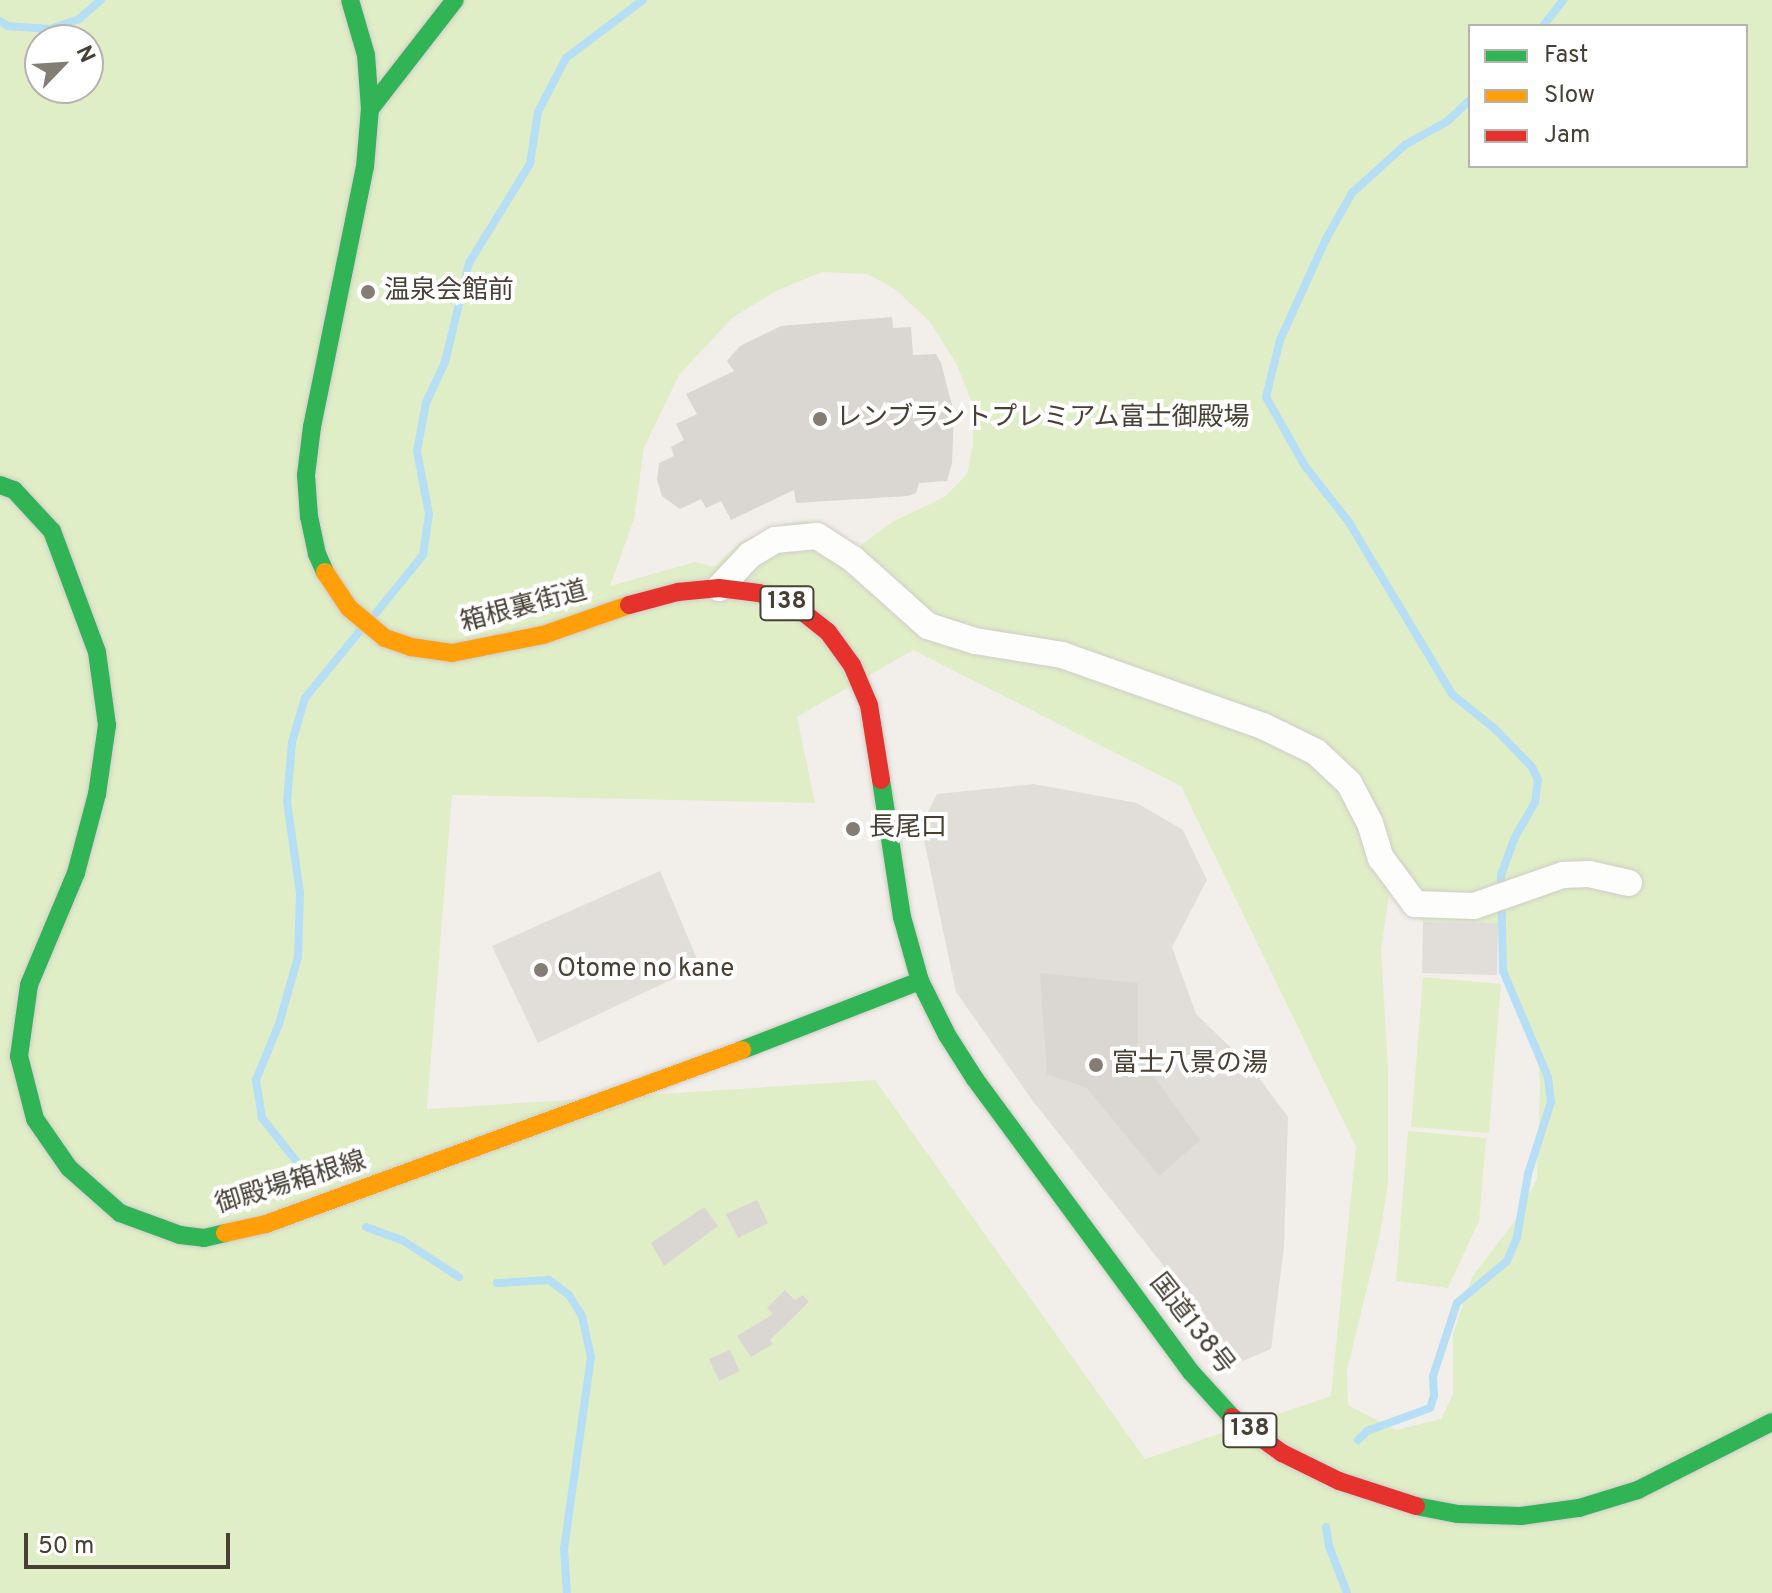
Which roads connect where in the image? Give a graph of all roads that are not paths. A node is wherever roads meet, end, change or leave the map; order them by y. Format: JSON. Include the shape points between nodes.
{"nodes":[{"id":1,"x":350,"y":0,"type":"edge"},
{"id":2,"x":455,"y":0,"type":"edge"},
{"id":3,"x":370,"y":109,"type":"junction"},
{"id":4,"x":0,"y":485,"type":"edge"},
{"id":5,"x":719,"y":588,"type":"junction"},
{"id":6,"x":1629,"y":883,"type":"dead end"},
{"id":7,"x":920,"y":981,"type":"junction"},
{"id":8,"x":1772,"y":1422,"type":"edge"}],
"edges":[{"from":1,"to":3,"type":"main road","name":"箱根裏街道","number":"138","via":[[366,55]]},
{"from":2,"to":3,"type":"main road"},
{"from":3,"to":5,"type":"main road","name":"箱根裏街道","number":"138","via":[[365,167],[306,475],[317,554],[332,586],[385,638],[452,653],[543,635],[678,592]]},
{"from":4,"to":7,"type":"main road","name":"御殿場箱根線","via":[[14,490],[52,531],[97,652],[107,725],[97,794],[76,873],[29,985],[19,1056],[35,1119],[69,1168],[120,1213],[204,1238],[266,1224]]},
{"from":5,"to":6,"type":"street","via":[[750,555],[775,540],[817,536],[853,559],[928,626],[975,641],[1062,655],[1263,726],[1316,752],[1349,783],[1381,858],[1415,904],[1474,906],[1563,875],[1589,874]]},
{"from":5,"to":7,"type":"main road","name":"箱根裏街道","number":"138","via":[[794,605],[828,632],[852,665],[869,705],[902,917]]},
{"from":7,"to":8,"type":"main road","name":"国道138号","number":"138","via":[[975,1079],[1191,1372],[1233,1418],[1282,1453],[1398,1502],[1458,1514],[1521,1516],[1579,1508],[1638,1490]]}]}
